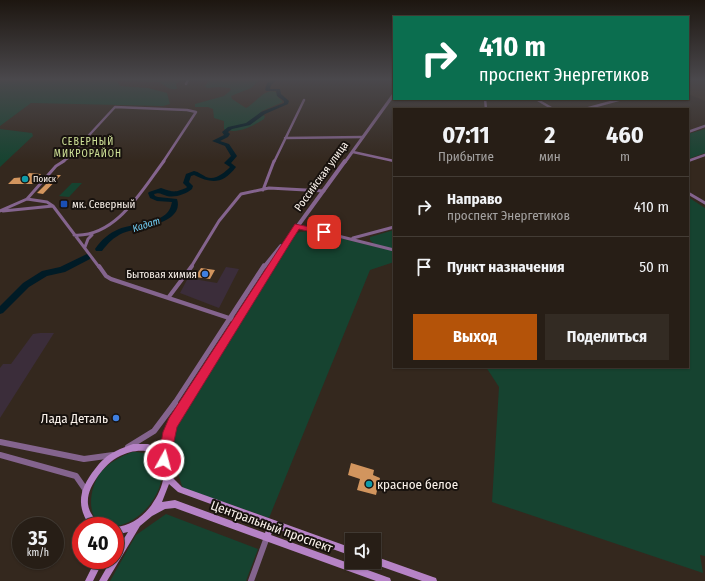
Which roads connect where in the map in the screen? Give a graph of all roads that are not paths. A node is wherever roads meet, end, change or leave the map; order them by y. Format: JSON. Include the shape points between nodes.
{"nodes":[{"id":1,"x":115,"y":107,"type":"edge"},
{"id":2,"x":118,"y":107,"type":"edge"},
{"id":3,"x":300,"y":107,"type":"edge"},
{"id":4,"x":385,"y":107,"type":"edge"},
{"id":5,"x":705,"y":126,"type":"edge"},
{"id":6,"x":689,"y":132,"type":"edge"},
{"id":7,"x":363,"y":137,"type":"junction"},
{"id":8,"x":285,"y":138,"type":"junction"},
{"id":9,"x":353,"y":152,"type":"junction"},
{"id":10,"x":705,"y":155,"type":"edge"},
{"id":11,"x":393,"y":160,"type":"edge"},
{"id":12,"x":689,"y":161,"type":"edge"},
{"id":13,"x":263,"y":190,"type":"junction"},
{"id":14,"x":324,"y":191,"type":"junction"},
{"id":15,"x":689,"y":194,"type":"edge"},
{"id":16,"x":27,"y":199,"type":"junction"},
{"id":17,"x":705,"y":203,"type":"edge"},
{"id":18,"x":53,"y":206,"type":"junction"},
{"id":19,"x":0,"y":212,"type":"edge"},
{"id":20,"x":298,"y":226,"type":"junction"},
{"id":21,"x":393,"y":227,"type":"edge"},
{"id":22,"x":94,"y":233,"type":"junction"},
{"id":23,"x":74,"y":235,"type":"junction"},
{"id":24,"x":369,"y":235,"type":"junction"},
{"id":25,"x":289,"y":238,"type":"junction"},
{"id":26,"x":350,"y":239,"type":"junction"},
{"id":27,"x":371,"y":244,"type":"junction"},
{"id":28,"x":85,"y":247,"type":"junction"},
{"id":29,"x":393,"y":250,"type":"edge"},
{"id":30,"x":168,"y":298,"type":"junction"},
{"id":31,"x":230,"y":318,"type":"junction"},
{"id":32,"x":238,"y":320,"type":"junction"},
{"id":33,"x":0,"y":442,"type":"edge"},
{"id":34,"x":125,"y":449,"type":"junction"},
{"id":35,"x":114,"y":454,"type":"junction"},
{"id":36,"x":0,"y":455,"type":"edge"},
{"id":37,"x":164,"y":460,"type":"junction"},
{"id":38,"x":168,"y":478,"type":"junction"},
{"id":39,"x":84,"y":505,"type":"junction"},
{"id":40,"x":149,"y":514,"type":"junction"},
{"id":41,"x":87,"y":517,"type":"edge"},
{"id":42,"x":141,"y":521,"type":"junction"},
{"id":43,"x":272,"y":524,"type":"junction"},
{"id":44,"x":124,"y":528,"type":"edge"},
{"id":45,"x":267,"y":537,"type":"junction"},
{"id":46,"x":124,"y":546,"type":"edge"},
{"id":47,"x":345,"y":550,"type":"edge"},
{"id":48,"x":381,"y":562,"type":"edge"},
{"id":49,"x":94,"y":569,"type":"edge"},
{"id":50,"x":110,"y":569,"type":"edge"},
{"id":51,"x":89,"y":581,"type":"edge"},
{"id":52,"x":103,"y":581,"type":"edge"},
{"id":53,"x":251,"y":581,"type":"edge"},
{"id":54,"x":387,"y":581,"type":"edge"},
{"id":55,"x":433,"y":581,"type":"edge"}],
"edges":[{"from":1,"to":16,"type":"street"},
{"from":2,"to":22,"type":"street","via":[[196,112],[173,149],[126,211]]},
{"from":3,"to":8,"type":"street"},
{"from":4,"to":7,"type":"street","name":"Российская улица"},
{"from":5,"to":6,"type":"street"},
{"from":7,"to":8,"type":"street"},
{"from":7,"to":9,"type":"street","name":"Российская улица"},
{"from":8,"to":13,"type":"street"},
{"from":9,"to":11,"type":"street"},
{"from":9,"to":14,"type":"street","name":"Российская улица"},
{"from":10,"to":12,"type":"street"},
{"from":13,"to":14,"type":"street","via":[[301,188]]},
{"from":13,"to":30,"type":"street","via":[[246,192],[237,198]]},
{"from":14,"to":20,"type":"street","name":"Российская улица"},
{"from":15,"to":17,"type":"street"},
{"from":16,"to":18,"type":"street","via":[[47,202]]},
{"from":16,"to":19,"type":"street"},
{"from":18,"to":19,"type":"street"},
{"from":18,"to":23,"type":"street"},
{"from":20,"to":25,"type":"street","name":"Российская улица"},
{"from":20,"to":26,"type":"street"},
{"from":21,"to":24,"type":"street"},
{"from":22,"to":23,"type":"street","via":[[85,236]]},
{"from":22,"to":28,"type":"street"},
{"from":23,"to":28,"type":"street"},
{"from":24,"to":26,"type":"street"},
{"from":24,"to":27,"type":"street","via":[[368,240]]},
{"from":25,"to":31,"type":"street","via":[[265,265]]},
{"from":25,"to":32,"type":"street","name":"Российская улица"},
{"from":26,"to":27,"type":"street"},
{"from":27,"to":29,"type":"street"},
{"from":28,"to":30,"type":"street","via":[[106,276]]},
{"from":30,"to":31,"type":"street"},
{"from":31,"to":32,"type":"street"},
{"from":31,"to":34,"type":"street","via":[[164,420],[154,431]]},
{"from":32,"to":37,"type":"street","name":"Российская улица","via":[[173,422]]},
{"from":33,"to":35,"type":"street","via":[[84,459]]},
{"from":34,"to":35,"type":"main road"},
{"from":34,"to":37,"type":"main road","via":[[145,446],[160,454]]},
{"from":35,"to":39,"type":"main road","via":[[95,473]]},
{"from":36,"to":39,"type":"street","via":[[76,476],[85,489]]},
{"from":37,"to":38,"type":"main road"},
{"from":38,"to":40,"type":"main road","via":[[165,490]]},
{"from":38,"to":43,"type":"main road","name":"Центральный проспект","via":[[180,490]]},
{"from":39,"to":41,"type":"main road"},
{"from":40,"to":42,"type":"main road"},
{"from":40,"to":45,"type":"main road","name":"Центральный проспект","via":[[164,505],[175,504]]},
{"from":42,"to":44,"type":"main road"},
{"from":42,"to":46,"type":"main road"},
{"from":43,"to":45,"type":"main road"},
{"from":43,"to":47,"type":"main road","name":"Центральный проспект"},
{"from":45,"to":53,"type":"street"},
{"from":45,"to":54,"type":"main road","name":"Центральный проспект"},
{"from":48,"to":55,"type":"main road"},
{"from":49,"to":51,"type":"main road"},
{"from":50,"to":52,"type":"main road"}]}
